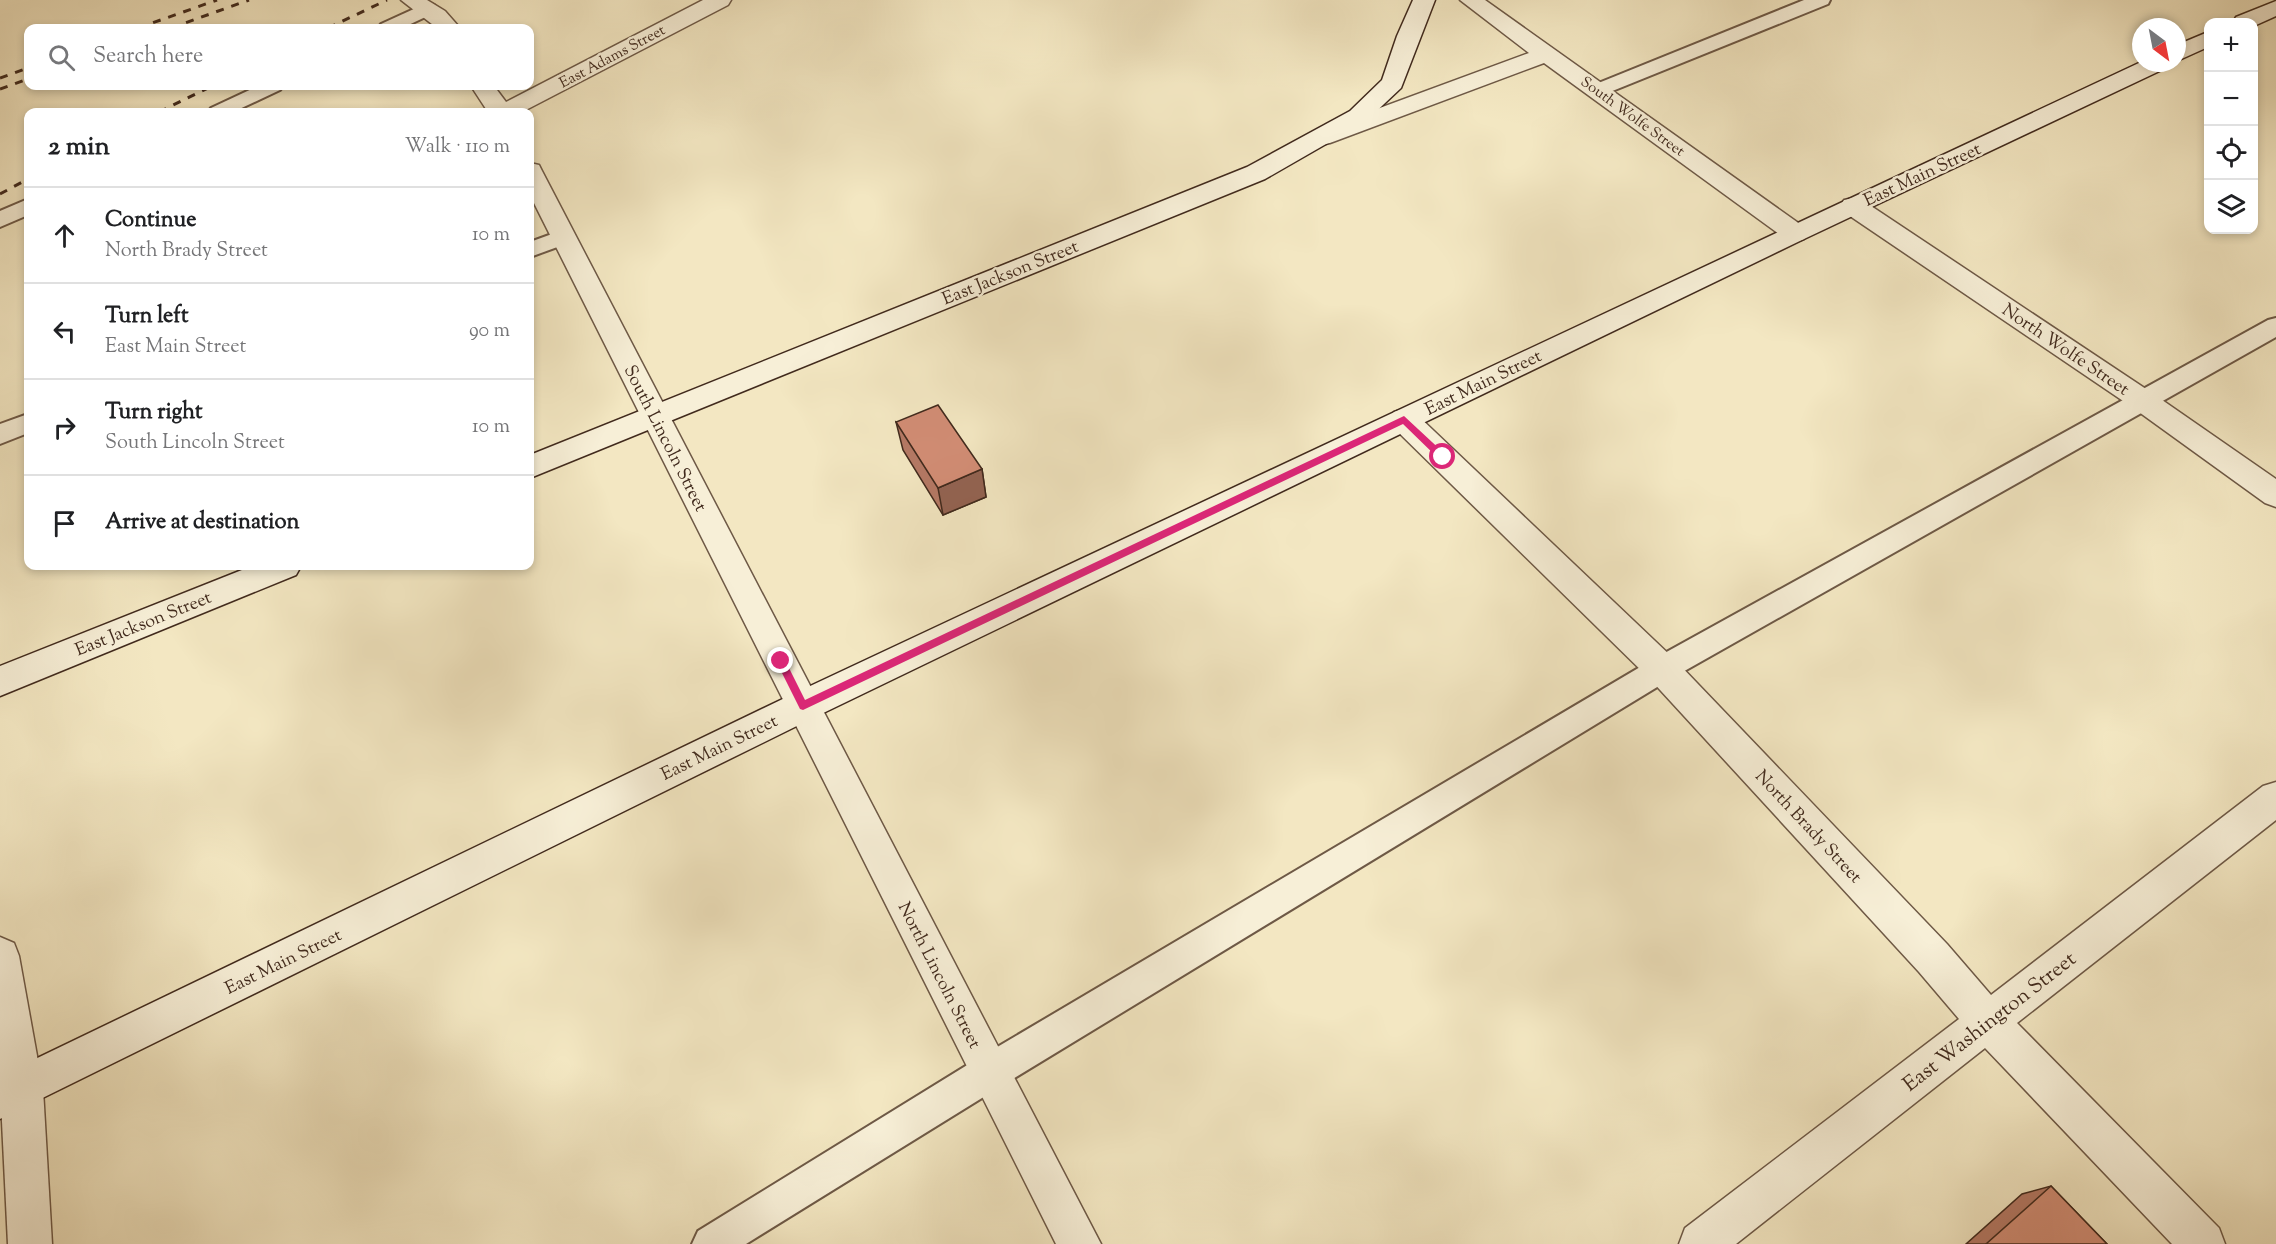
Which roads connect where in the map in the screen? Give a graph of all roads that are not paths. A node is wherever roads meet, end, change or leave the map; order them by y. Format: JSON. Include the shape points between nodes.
{"nodes":[{"id":1,"x":720,"y":0,"type":"edge"},
{"id":2,"x":1424,"y":0,"type":"edge"},
{"id":3,"x":1471,"y":0,"type":"edge"},
{"id":4,"x":1821,"y":0,"type":"edge"},
{"id":5,"x":420,"y":5,"type":"edge"},
{"id":6,"x":2276,"y":8,"type":"edge"},
{"id":7,"x":2253,"y":18,"type":"edge"},
{"id":8,"x":394,"y":24,"type":"edge"},
{"id":9,"x":446,"y":24,"type":"edge"},
{"id":10,"x":2204,"y":41,"type":"edge"},
{"id":11,"x":2186,"y":50,"type":"edge"},
{"id":12,"x":1547,"y":54,"type":"junction"},
{"id":13,"x":2139,"y":72,"type":"edge"},
{"id":14,"x":265,"y":90,"type":"edge"},
{"id":15,"x":486,"y":90,"type":"edge"},
{"id":16,"x":1598,"y":90,"type":"junction"},
{"id":17,"x":226,"y":108,"type":"edge"},
{"id":18,"x":497,"y":108,"type":"edge"},
{"id":19,"x":513,"y":108,"type":"edge"},
{"id":20,"x":1313,"y":141,"type":"junction"},
{"id":21,"x":534,"y":179,"type":"edge"},
{"id":22,"x":1853,"y":206,"type":"junction"},
{"id":23,"x":24,"y":208,"type":"edge"},
{"id":24,"x":0,"y":220,"type":"edge"},
{"id":25,"x":1795,"y":233,"type":"junction"},
{"id":26,"x":563,"y":237,"type":"junction"},
{"id":27,"x":534,"y":248,"type":"edge"},
{"id":28,"x":2276,"y":326,"type":"edge"},
{"id":29,"x":2142,"y":400,"type":"junction"},
{"id":30,"x":654,"y":416,"type":"junction"},
{"id":31,"x":1404,"y":420,"type":"junction"},
{"id":32,"x":24,"y":425,"type":"edge"},
{"id":33,"x":0,"y":434,"type":"edge"},
{"id":34,"x":534,"y":465,"type":"edge"},
{"id":35,"x":2276,"y":495,"type":"edge"},
{"id":36,"x":275,"y":570,"type":"edge"},
{"id":37,"x":1662,"y":669,"type":"junction"},
{"id":38,"x":0,"y":681,"type":"edge"},
{"id":39,"x":803,"y":706,"type":"junction"},
{"id":40,"x":2276,"y":798,"type":"edge"},
{"id":41,"x":0,"y":956,"type":"edge"},
{"id":42,"x":1988,"y":1022,"type":"junction"},
{"id":43,"x":990,"y":1072,"type":"junction"},
{"id":44,"x":11,"y":1094,"type":"edge"},
{"id":45,"x":30,"y":1244,"type":"edge"},
{"id":46,"x":711,"y":1244,"type":"edge"},
{"id":47,"x":1078,"y":1244,"type":"edge"},
{"id":48,"x":1701,"y":1244,"type":"edge"},
{"id":49,"x":2203,"y":1244,"type":"edge"}],
"edges":[{"from":1,"to":19,"type":"street","name":"East Adams Street"},
{"from":2,"to":20,"type":"street","name":"East Jackson Street","via":[[1393,83],[1358,116]]},
{"from":3,"to":12,"type":"street","name":"South Wolfe Street"},
{"from":4,"to":16,"type":"lane"},
{"from":5,"to":8,"type":"lane"},
{"from":5,"to":9,"type":"street"},
{"from":6,"to":7,"type":"street"},
{"from":10,"to":11,"type":"street"},
{"from":12,"to":16,"type":"street","name":"South Wolfe Street"},
{"from":12,"to":20,"type":"street"},
{"from":13,"to":22,"type":"street","name":"East Main Street"},
{"from":14,"to":17,"type":"lane"},
{"from":15,"to":18,"type":"street"},
{"from":16,"to":25,"type":"street","name":"South Wolfe Street"},
{"from":20,"to":30,"type":"street","name":"East Jackson Street","via":[[1256,173]]},
{"from":21,"to":26,"type":"street","name":"South Lincoln Street"},
{"from":22,"to":25,"type":"street","name":"East Main Street"},
{"from":22,"to":29,"type":"street","name":"North Wolfe Street"},
{"from":23,"to":24,"type":"lane"},
{"from":25,"to":31,"type":"street","name":"East Main Street"},
{"from":26,"to":27,"type":"lane"},
{"from":26,"to":30,"type":"street","name":"South Lincoln Street"},
{"from":28,"to":29,"type":"lane"},
{"from":29,"to":35,"type":"street","name":"North Wolfe Street"},
{"from":29,"to":37,"type":"lane"},
{"from":30,"to":34,"type":"street","name":"East Jackson Street"},
{"from":30,"to":39,"type":"street","name":"South Lincoln Street"},
{"from":31,"to":37,"type":"street","name":"North Brady Street"},
{"from":31,"to":39,"type":"street","name":"East Main Street"},
{"from":32,"to":33,"type":"lane"},
{"from":36,"to":38,"type":"street","name":"East Jackson Street"},
{"from":37,"to":42,"type":"street","name":"North Brady Street"},
{"from":37,"to":43,"type":"lane"},
{"from":39,"to":43,"type":"street","name":"North Lincoln Street"},
{"from":39,"to":44,"type":"street","name":"East Main Street"},
{"from":40,"to":42,"type":"street","name":"East Washington Street"},
{"from":41,"to":44,"type":"street"},
{"from":42,"to":48,"type":"street","name":"East Washington Street"},
{"from":42,"to":49,"type":"street","name":"North Brady Street"},
{"from":43,"to":46,"type":"lane"},
{"from":43,"to":47,"type":"street","name":"North Lincoln Street"},
{"from":44,"to":45,"type":"street"}]}
